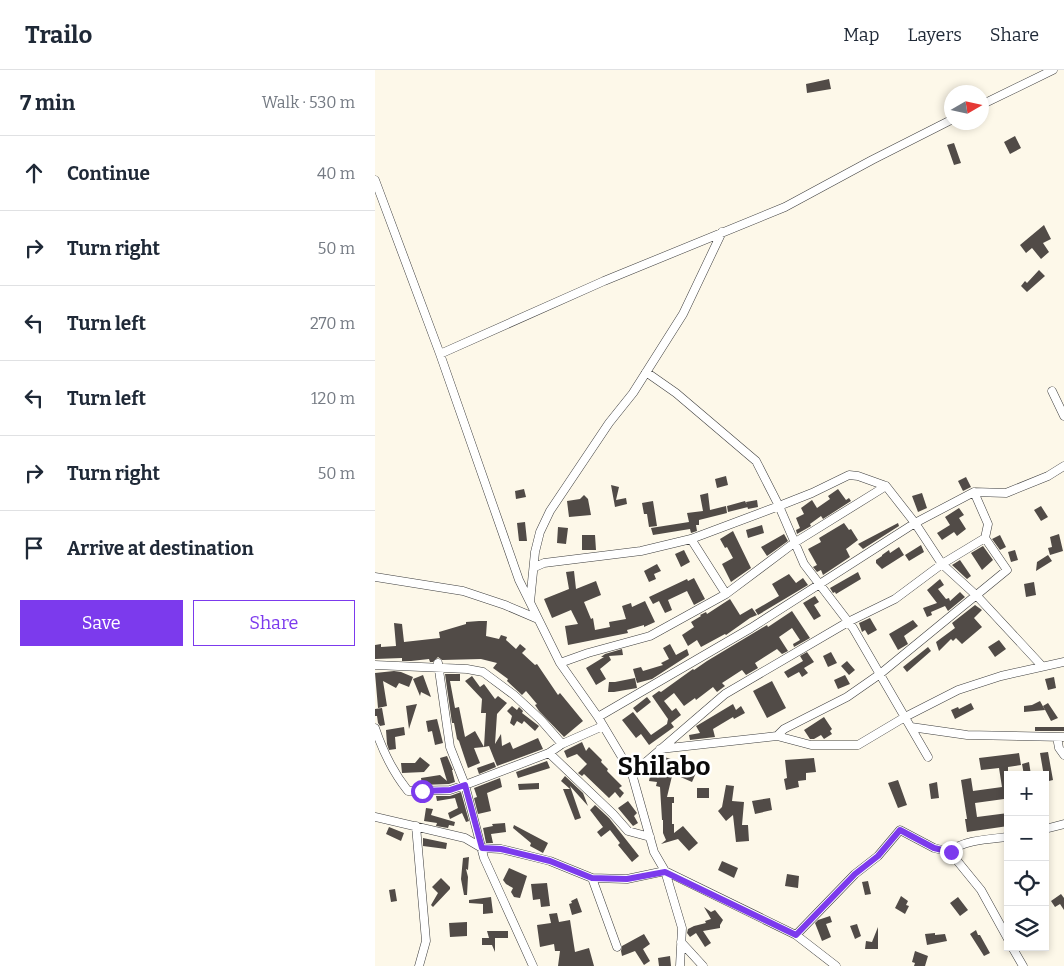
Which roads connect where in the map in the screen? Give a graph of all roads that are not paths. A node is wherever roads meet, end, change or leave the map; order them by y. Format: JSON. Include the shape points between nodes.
{"nodes":[{"id":1,"x":1053,"y":70,"type":"edge"},
{"id":2,"x":989,"y":101,"type":"edge"},
{"id":3,"x":944,"y":124,"type":"edge"},
{"id":4,"x":375,"y":180,"type":"edge"},
{"id":5,"x":722,"y":232,"type":"junction"},
{"id":6,"x":440,"y":354,"type":"junction"},
{"id":7,"x":646,"y":372,"type":"junction"},
{"id":8,"x":1052,"y":391,"type":"dead end"},
{"id":9,"x":1064,"y":416,"type":"edge"},
{"id":10,"x":1064,"y":466,"type":"edge"},
{"id":11,"x":886,"y":486,"type":"junction"},
{"id":12,"x":974,"y":492,"type":"junction"},
{"id":13,"x":779,"y":506,"type":"junction"},
{"id":14,"x":915,"y":523,"type":"junction"},
{"id":15,"x":985,"y":538,"type":"junction"},
{"id":16,"x":691,"y":539,"type":"junction"},
{"id":17,"x":794,"y":543,"type":"junction"},
{"id":18,"x":943,"y":564,"type":"junction"},
{"id":19,"x":535,"y":567,"type":"junction"},
{"id":20,"x":375,"y":577,"type":"edge"},
{"id":21,"x":820,"y":584,"type":"junction"},
{"id":22,"x":726,"y":594,"type":"junction"},
{"id":23,"x":977,"y":596,"type":"junction"},
{"id":24,"x":529,"y":602,"type":"junction"},
{"id":25,"x":538,"y":619,"type":"junction"},
{"id":26,"x":849,"y":622,"type":"junction"},
{"id":27,"x":1064,"y":662,"type":"edge"},
{"id":28,"x":560,"y":663,"type":"junction"},
{"id":29,"x":375,"y":665,"type":"edge"},
{"id":30,"x":438,"y":666,"type":"junction"},
{"id":31,"x":1042,"y":666,"type":"junction"},
{"id":32,"x":880,"y":674,"type":"junction"},
{"id":33,"x":597,"y":717,"type":"junction"},
{"id":34,"x":905,"y":717,"type":"junction"},
{"id":35,"x":603,"y":726,"type":"junction"},
{"id":36,"x":911,"y":727,"type":"junction"},
{"id":37,"x":375,"y":728,"type":"edge"},
{"id":38,"x":777,"y":736,"type":"junction"},
{"id":39,"x":1060,"y":737,"type":"edge"},
{"id":40,"x":562,"y":744,"type":"junction"},
{"id":41,"x":660,"y":749,"type":"junction"},
{"id":42,"x":549,"y":753,"type":"junction"},
{"id":43,"x":1064,"y":756,"type":"edge"},
{"id":44,"x":928,"y":757,"type":"dead end"},
{"id":45,"x":632,"y":774,"type":"junction"},
{"id":46,"x":465,"y":785,"type":"junction"},
{"id":47,"x":375,"y":817,"type":"edge"},
{"id":48,"x":1064,"y":824,"type":"edge"},
{"id":49,"x":416,"y":826,"type":"junction"},
{"id":50,"x":1049,"y":828,"type":"edge"},
{"id":51,"x":650,"y":837,"type":"junction"},
{"id":52,"x":1004,"y":837,"type":"edge"},
{"id":53,"x":482,"y":848,"type":"junction"},
{"id":54,"x":951,"y":852,"type":"junction"},
{"id":55,"x":665,"y":872,"type":"junction"},
{"id":56,"x":592,"y":878,"type":"junction"},
{"id":57,"x":1004,"y":932,"type":"edge"},
{"id":58,"x":796,"y":935,"type":"junction"},
{"id":59,"x":681,"y":942,"type":"junction"},
{"id":60,"x":617,"y":946,"type":"dead end"},
{"id":61,"x":1014,"y":951,"type":"edge"},
{"id":62,"x":419,"y":966,"type":"edge"},
{"id":63,"x":533,"y":966,"type":"edge"},
{"id":64,"x":680,"y":966,"type":"edge"},
{"id":65,"x":703,"y":966,"type":"edge"},
{"id":66,"x":836,"y":966,"type":"edge"},
{"id":67,"x":1023,"y":966,"type":"edge"}],
"edges":[{"from":1,"to":2,"type":"street"},
{"from":3,"to":5,"type":"street","via":[[785,207]]},
{"from":4,"to":6,"type":"street"},
{"from":5,"to":6,"type":"street"},
{"from":5,"to":7,"type":"street","via":[[683,314]]},
{"from":6,"to":24,"type":"street"},
{"from":7,"to":13,"type":"street","via":[[676,393],[756,461]]},
{"from":7,"to":19,"type":"street","via":[[550,511],[540,532]]},
{"from":8,"to":9,"type":"street"},
{"from":10,"to":12,"type":"street","via":[[1006,493]]},
{"from":11,"to":13,"type":"street","via":[[849,475]]},
{"from":11,"to":14,"type":"street"},
{"from":11,"to":17,"type":"street"},
{"from":12,"to":14,"type":"street"},
{"from":12,"to":15,"type":"street","via":[[988,524]]},
{"from":13,"to":16,"type":"street"},
{"from":13,"to":17,"type":"street"},
{"from":14,"to":18,"type":"street"},
{"from":14,"to":21,"type":"street"},
{"from":15,"to":18,"type":"street"},
{"from":15,"to":23,"type":"street","via":[[1007,570]]},
{"from":16,"to":19,"type":"street","via":[[641,551],[544,563]]},
{"from":16,"to":22,"type":"street"},
{"from":17,"to":21,"type":"street","via":[[804,564]]},
{"from":17,"to":22,"type":"street"},
{"from":18,"to":23,"type":"street"},
{"from":18,"to":26,"type":"street","via":[[895,599]]},
{"from":19,"to":24,"type":"street"},
{"from":20,"to":25,"type":"street","via":[[463,591]]},
{"from":21,"to":26,"type":"street"},
{"from":21,"to":33,"type":"street"},
{"from":22,"to":28,"type":"street","via":[[650,636]]},
{"from":23,"to":31,"type":"street"},
{"from":23,"to":32,"type":"street"},
{"from":24,"to":25,"type":"street"},
{"from":25,"to":28,"type":"street"},
{"from":26,"to":32,"type":"street"},
{"from":26,"to":41,"type":"street","via":[[725,694]]},
{"from":27,"to":31,"type":"street"},
{"from":28,"to":33,"type":"street"},
{"from":29,"to":30,"type":"street"},
{"from":30,"to":40,"type":"street","via":[[483,672],[514,695]]},
{"from":30,"to":46,"type":"street","via":[[450,747]]},
{"from":31,"to":34,"type":"street","via":[[958,690]]},
{"from":32,"to":34,"type":"street"},
{"from":32,"to":38,"type":"street","via":[[847,697],[784,729]]},
{"from":33,"to":35,"type":"street"},
{"from":34,"to":36,"type":"street"},
{"from":34,"to":38,"type":"street","via":[[858,745],[811,745]]},
{"from":35,"to":40,"type":"street"},
{"from":35,"to":45,"type":"street"},
{"from":36,"to":39,"type":"street","via":[[967,736]]},
{"from":36,"to":44,"type":"street"},
{"from":37,"to":46,"type":"street","via":[[385,756],[408,791],[450,790]]},
{"from":38,"to":41,"type":"street"},
{"from":39,"to":43,"type":"street","via":[[1059,748]]},
{"from":40,"to":42,"type":"street"},
{"from":41,"to":45,"type":"street"},
{"from":42,"to":46,"type":"street"},
{"from":42,"to":51,"type":"street","via":[[628,831]]},
{"from":45,"to":51,"type":"street"},
{"from":46,"to":53,"type":"street"},
{"from":47,"to":49,"type":"street"},
{"from":48,"to":50,"type":"street"},
{"from":49,"to":53,"type":"street","via":[[465,838]]},
{"from":49,"to":62,"type":"street","via":[[426,941]]},
{"from":51,"to":55,"type":"street"},
{"from":52,"to":54,"type":"street","via":[[955,847]]},
{"from":53,"to":56,"type":"street","via":[[501,849],[550,861]]},
{"from":53,"to":63,"type":"street"},
{"from":54,"to":57,"type":"street","via":[[981,890]]},
{"from":54,"to":58,"type":"street","via":[[934,848],[900,830],[878,856],[855,874]]},
{"from":55,"to":56,"type":"street","via":[[627,879]]},
{"from":55,"to":58,"type":"street"},
{"from":55,"to":59,"type":"street","via":[[682,928]]},
{"from":56,"to":60,"type":"street"},
{"from":58,"to":66,"type":"street"},
{"from":59,"to":64,"type":"street"},
{"from":59,"to":65,"type":"street"},
{"from":61,"to":67,"type":"street"}]}
